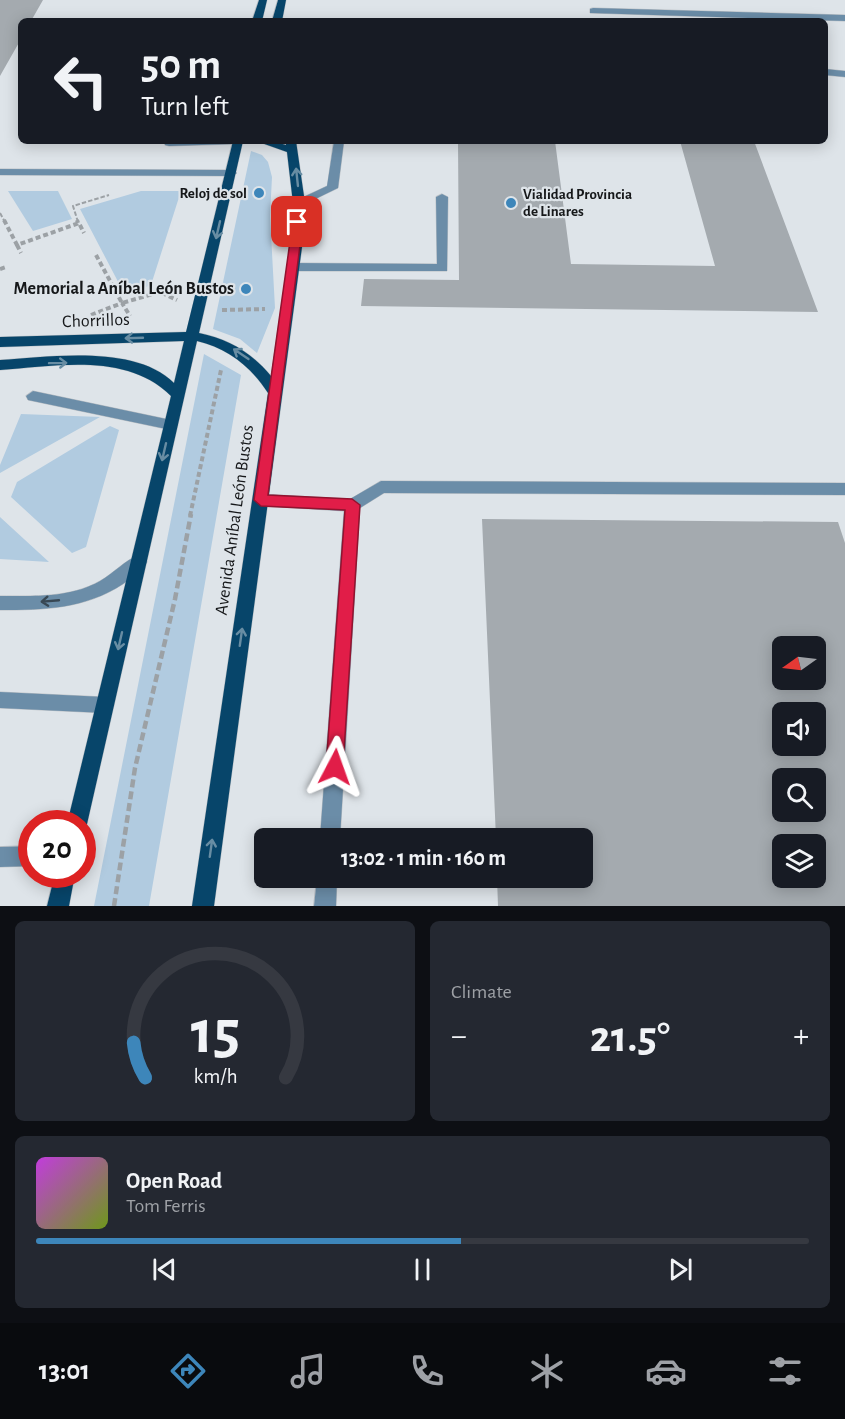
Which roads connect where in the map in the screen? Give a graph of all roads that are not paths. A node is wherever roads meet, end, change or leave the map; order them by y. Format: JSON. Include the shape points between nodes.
{"nodes":[{"id":1,"x":262,"y":0,"type":"edge"},
{"id":2,"x":282,"y":0,"type":"edge"},
{"id":3,"x":591,"y":0,"type":"edge"},
{"id":4,"x":594,"y":16,"type":"edge"},
{"id":5,"x":258,"y":18,"type":"edge"},
{"id":6,"x":278,"y":18,"type":"edge"},
{"id":7,"x":845,"y":18,"type":"edge"},
{"id":8,"x":828,"y":72,"type":"edge"},
{"id":9,"x":845,"y":74,"type":"edge"},
{"id":10,"x":236,"y":144,"type":"edge"},
{"id":11,"x":339,"y":144,"type":"edge"},
{"id":12,"x":292,"y":146,"type":"edge"},
{"id":13,"x":0,"y":172,"type":"edge"},
{"id":14,"x":231,"y":173,"type":"junction"},
{"id":15,"x":442,"y":197,"type":"dead end"},
{"id":16,"x":300,"y":203,"type":"junction"},
{"id":17,"x":293,"y":267,"type":"junction"},
{"id":18,"x":193,"y":336,"type":"junction"},
{"id":19,"x":0,"y":342,"type":"edge"},
{"id":20,"x":0,"y":365,"type":"edge"},
{"id":21,"x":276,"y":393,"type":"junction"},
{"id":22,"x":178,"y":395,"type":"junction"},
{"id":23,"x":33,"y":396,"type":"dead end"},
{"id":24,"x":171,"y":425,"type":"junction"},
{"id":25,"x":845,"y":489,"type":"edge"},
{"id":26,"x":261,"y":500,"type":"junction"},
{"id":27,"x":352,"y":505,"type":"junction"},
{"id":28,"x":139,"y":562,"type":"junction"},
{"id":29,"x":0,"y":603,"type":"edge"},
{"id":30,"x":0,"y":700,"type":"edge"},
{"id":31,"x":105,"y":705,"type":"junction"},
{"id":32,"x":80,"y":810,"type":"edge"},
{"id":33,"x":331,"y":828,"type":"edge"},
{"id":34,"x":0,"y":856,"type":"edge"},
{"id":35,"x":18,"y":856,"type":"edge"},
{"id":36,"x":62,"y":888,"type":"edge"},
{"id":37,"x":326,"y":888,"type":"edge"},
{"id":38,"x":58,"y":906,"type":"edge"},
{"id":39,"x":203,"y":906,"type":"edge"},
{"id":40,"x":325,"y":906,"type":"edge"}],
"edges":[{"from":1,"to":5,"type":"main road"},
{"from":2,"to":6,"type":"main road"},
{"from":3,"to":4,"type":"street"},
{"from":4,"to":7,"type":"street"},
{"from":8,"to":9,"type":"street"},
{"from":10,"to":14,"type":"main road"},
{"from":11,"to":16,"type":"street","via":[[332,188]]},
{"from":16,"to":12,"type":"main road","name":"Avenida Aníbal León Bustos","one_way":true},
{"from":13,"to":14,"type":"street"},
{"from":14,"to":18,"type":"main road","one_way":true},
{"from":15,"to":17,"type":"street","via":[[443,268]]},
{"from":16,"to":17,"type":"main road","name":"Avenida Aníbal León Bustos"},
{"from":17,"to":21,"type":"main road","name":"Avenida Aníbal León Bustos"},
{"from":18,"to":19,"type":"main road","name":"Chorrillos","one_way":true},
{"from":21,"to":18,"type":"main road","name":"Chorrillos","one_way":true,"via":[[262,372],[229,346]]},
{"from":18,"to":22,"type":"main road"},
{"from":20,"to":22,"type":"main road","one_way":true,"via":[[124,363],[156,374],[169,382]]},
{"from":21,"to":26,"type":"main road","name":"Avenida Aníbal León Bustos"},
{"from":22,"to":24,"type":"main road"},
{"from":23,"to":24,"type":"street"},
{"from":24,"to":28,"type":"main road","one_way":true},
{"from":25,"to":27,"type":"street","via":[[381,487]]},
{"from":26,"to":27,"type":"street"},
{"from":39,"to":26,"type":"main road","name":"Avenida Aníbal León Bustos","one_way":true},
{"from":27,"to":33,"type":"street"},
{"from":28,"to":29,"type":"street","one_way":true,"via":[[84,597]]},
{"from":28,"to":31,"type":"main road","one_way":true},
{"from":30,"to":31,"type":"street"},
{"from":31,"to":32,"type":"main road"},
{"from":34,"to":35,"type":"street"},
{"from":36,"to":38,"type":"main road"},
{"from":37,"to":40,"type":"street"}]}
